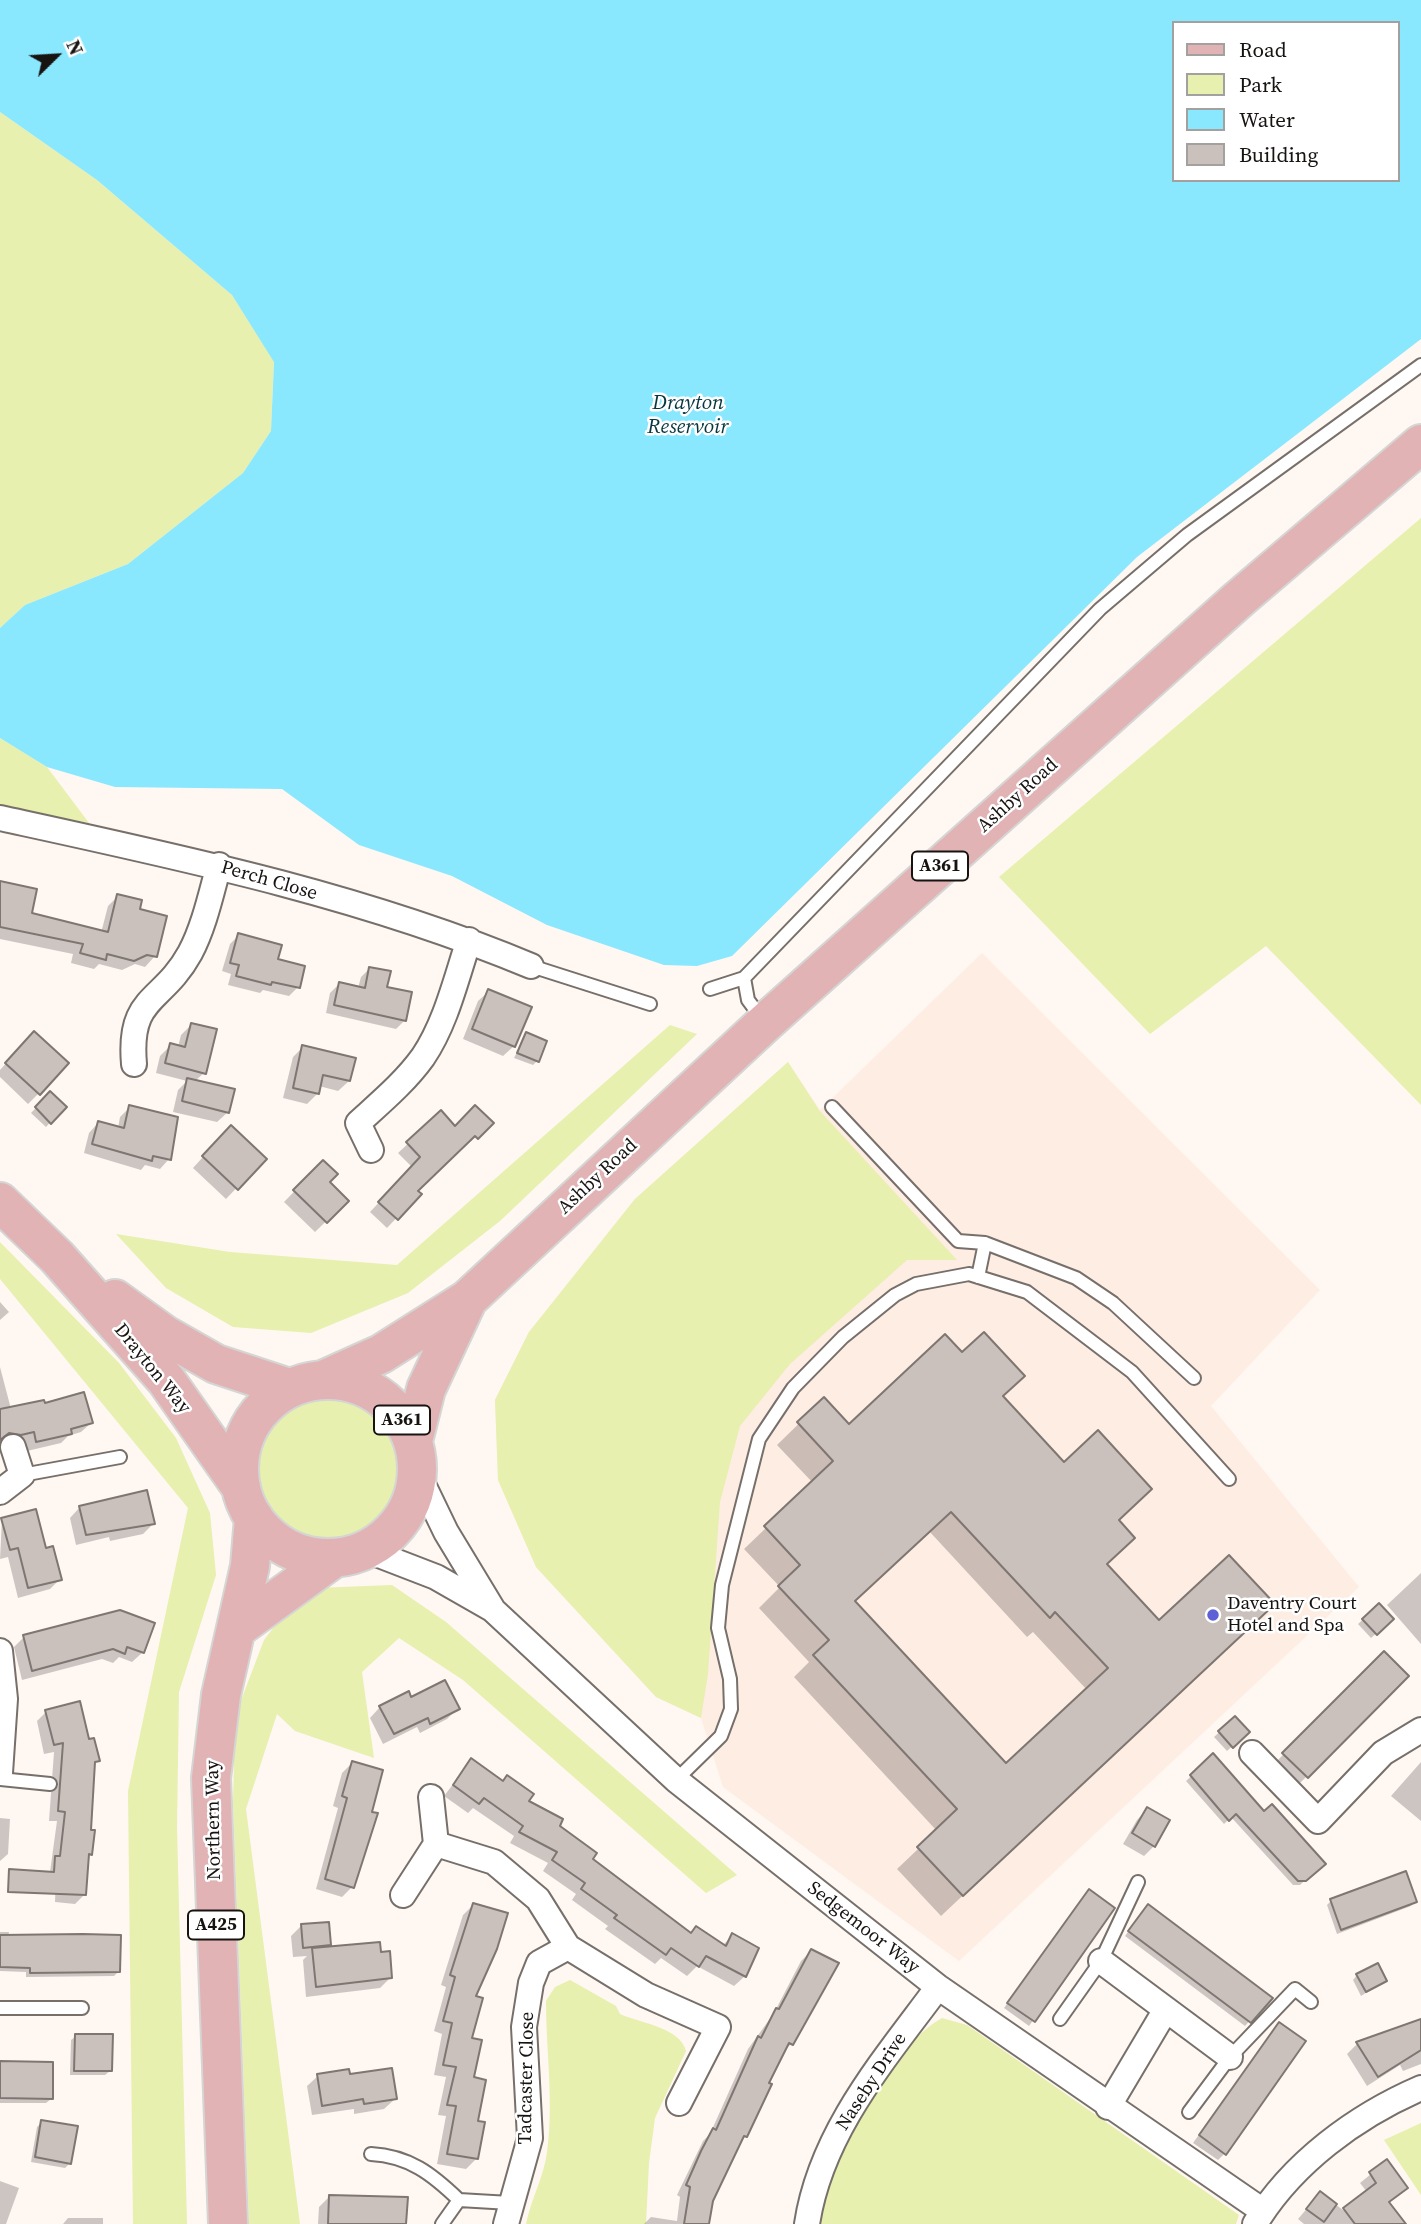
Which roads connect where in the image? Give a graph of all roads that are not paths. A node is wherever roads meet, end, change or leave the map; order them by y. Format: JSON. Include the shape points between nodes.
{"nodes":[{"id":1,"x":1421,"y":365,"type":"edge"},
{"id":2,"x":1421,"y":444,"type":"edge"},
{"id":3,"x":0,"y":818,"type":"edge"},
{"id":4,"x":219,"y":865,"type":"junction"},
{"id":5,"x":469,"y":940,"type":"junction"},
{"id":6,"x":531,"y":966,"type":"joint"},
{"id":7,"x":744,"y":978,"type":"junction"},
{"id":8,"x":710,"y":989,"type":"dead end"},
{"id":9,"x":650,"y":1004,"type":"dead end"},
{"id":10,"x":765,"y":1023,"type":"junction"},
{"id":11,"x":134,"y":1065,"type":"dead end"},
{"id":12,"x":832,"y":1107,"type":"dead end"},
{"id":13,"x":371,"y":1150,"type":"dead end"},
{"id":14,"x":0,"y":1202,"type":"edge"},
{"id":15,"x":985,"y":1243,"type":"junction"},
{"id":16,"x":57,"y":1257,"type":"junction"},
{"id":17,"x":978,"y":1277,"type":"junction"},
{"id":18,"x":468,"y":1298,"type":"junction"},
{"id":19,"x":1194,"y":1378,"type":"dead end"},
{"id":20,"x":306,"y":1384,"type":"junction"},
{"id":21,"x":13,"y":1447,"type":"dead end"},
{"id":22,"x":120,"y":1457,"type":"dead end"},
{"id":23,"x":415,"y":1458,"type":"junction"},
{"id":24,"x":22,"y":1475,"type":"junction"},
{"id":25,"x":1229,"y":1479,"type":"dead end"},
{"id":26,"x":0,"y":1492,"type":"edge"},
{"id":27,"x":247,"y":1503,"type":"junction"},
{"id":28,"x":350,"y":1554,"type":"junction"},
{"id":29,"x":492,"y":1609,"type":"junction"},
{"id":30,"x":236,"y":1629,"type":"junction"},
{"id":31,"x":0,"y":1651,"type":"edge"},
{"id":32,"x":1421,"y":1730,"type":"edge"},
{"id":33,"x":1252,"y":1754,"type":"dead end"},
{"id":34,"x":0,"y":1773,"type":"edge"},
{"id":35,"x":0,"y":1779,"type":"edge"},
{"id":36,"x":676,"y":1780,"type":"junction"},
{"id":37,"x":50,"y":1784,"type":"dead end"},
{"id":38,"x":431,"y":1797,"type":"dead end"},
{"id":39,"x":436,"y":1844,"type":"junction"},
{"id":40,"x":1138,"y":1882,"type":"dead end"},
{"id":41,"x":403,"y":1895,"type":"dead end"},
{"id":42,"x":568,"y":1947,"type":"junction"},
{"id":43,"x":1101,"y":1961,"type":"junction"},
{"id":44,"x":938,"y":1987,"type":"junction"},
{"id":45,"x":1311,"y":2002,"type":"dead end"},
{"id":46,"x":0,"y":2008,"type":"edge"},
{"id":47,"x":82,"y":2008,"type":"dead end"},
{"id":48,"x":1165,"y":2011,"type":"junction"},
{"id":49,"x":1060,"y":2019,"type":"dead end"},
{"id":50,"x":1230,"y":2057,"type":"junction"},
{"id":51,"x":1421,"y":2088,"type":"edge"},
{"id":52,"x":679,"y":2103,"type":"dead end"},
{"id":53,"x":1108,"y":2107,"type":"junction"},
{"id":54,"x":1189,"y":2112,"type":"dead end"},
{"id":55,"x":371,"y":2154,"type":"dead end"},
{"id":56,"x":459,"y":2200,"type":"junction"},
{"id":57,"x":508,"y":2214,"type":"edge"},
{"id":58,"x":1259,"y":2217,"type":"edge"},
{"id":59,"x":228,"y":2224,"type":"edge"},
{"id":60,"x":442,"y":2224,"type":"edge"},
{"id":61,"x":807,"y":2224,"type":"edge"}],
"edges":[{"from":1,"to":7,"type":"lane","via":[[1188,535],[1100,610]]},
{"from":2,"to":10,"type":"main road","name":"Ashby Road","number":"A361","via":[[1228,608]]},
{"from":3,"to":4,"type":"street","name":"Perch Close"},
{"from":4,"to":5,"type":"street","name":"Perch Close"},
{"from":4,"to":11,"type":"street","via":[[190,953],[136,1019],[131,1036]]},
{"from":5,"to":6,"type":"street","name":"Perch Close"},
{"from":5,"to":13,"type":"street","via":[[445,1012],[424,1055],[358,1123]]},
{"from":6,"to":9,"type":"lane"},
{"from":7,"to":8,"type":"lane"},
{"from":7,"to":10,"type":"lane","via":[[748,1000]]},
{"from":10,"to":18,"type":"main road","name":"Ashby Road","number":"A361"},
{"from":12,"to":15,"type":"lane","via":[[958,1241]]},
{"from":14,"to":16,"type":"main road","name":"Drayton Way","number":"A361"},
{"from":15,"to":17,"type":"lane"},
{"from":15,"to":19,"type":"lane","via":[[1086,1284]]},
{"from":16,"to":20,"type":"main road","name":"Drayton Way","number":"A361","via":[[164,1335],[216,1364]]},
{"from":16,"to":27,"type":"main road","name":"Drayton Way","number":"A361","via":[[166,1380]]},
{"from":17,"to":25,"type":"lane","via":[[1027,1292],[1132,1372]]},
{"from":17,"to":36,"type":"lane","via":[[942,1277],[895,1295],[843,1337],[793,1388],[759,1439],[722,1585],[718,1628],[730,1679],[731,1709],[721,1736]]},
{"from":18,"to":20,"type":"main road","name":"Ashby Road","number":"A361","via":[[381,1354]]},
{"from":18,"to":23,"type":"main road","name":"Ashby Road","number":"A361","via":[[426,1389]]},
{"from":20,"to":23,"type":"main road","number":"A361","via":[[362,1386],[386,1401],[405,1423]]},
{"from":20,"to":27,"type":"main road","number":"A361","via":[[265,1405],[248,1429],[240,1458]]},
{"from":21,"to":24,"type":"street"},
{"from":22,"to":24,"type":"lane"},
{"from":23,"to":28,"type":"main road","number":"A361","via":[[410,1505],[392,1532]]},
{"from":23,"to":29,"type":"street","name":"Sedgemoor Way","via":[[446,1532]]},
{"from":24,"to":26,"type":"street"},
{"from":27,"to":28,"type":"main road","number":"A361","via":[[275,1541],[303,1555]]},
{"from":27,"to":30,"type":"main road","name":"Northern Way","number":"A425","via":[[250,1566]]},
{"from":28,"to":29,"type":"street","name":"Sedgemoor Way","via":[[436,1577]]},
{"from":28,"to":30,"type":"main road"},
{"from":29,"to":36,"type":"street","name":"Sedgemoor Way"},
{"from":30,"to":59,"type":"main road","name":"Northern Way","number":"A425","via":[[214,1735],[211,1778]]},
{"from":31,"to":34,"type":"street","via":[[5,1699]]},
{"from":32,"to":33,"type":"street","via":[[1383,1753],[1318,1821]]},
{"from":35,"to":37,"type":"lane"},
{"from":36,"to":44,"type":"street","name":"Sedgemoor Way"},
{"from":38,"to":39,"type":"street"},
{"from":39,"to":41,"type":"street"},
{"from":39,"to":42,"type":"street","via":[[494,1862],[538,1899]]},
{"from":40,"to":43,"type":"lane"},
{"from":42,"to":52,"type":"street","via":[[646,1995],[718,2027]]},
{"from":42,"to":57,"type":"street","name":"Tadcaster Close","via":[[539,1963],[531,1983],[524,2027],[530,2138]]},
{"from":43,"to":48,"type":"street"},
{"from":43,"to":49,"type":"lane"},
{"from":44,"to":53,"type":"street","name":"Sedgemoor Way"},
{"from":44,"to":61,"type":"street","name":"Naseby Drive","via":[[847,2114],[825,2161]]},
{"from":45,"to":50,"type":"lane","via":[[1295,1989]]},
{"from":46,"to":47,"type":"lane"},
{"from":48,"to":50,"type":"street"},
{"from":48,"to":53,"type":"street"},
{"from":50,"to":54,"type":"lane"},
{"from":51,"to":58,"type":"street","via":[[1347,2129],[1301,2166]]},
{"from":53,"to":58,"type":"street","name":"Sedgemoor Way"},
{"from":55,"to":56,"type":"lane","via":[[392,2155],[417,2165]]},
{"from":56,"to":57,"type":"lane"},
{"from":56,"to":60,"type":"lane"}]}
